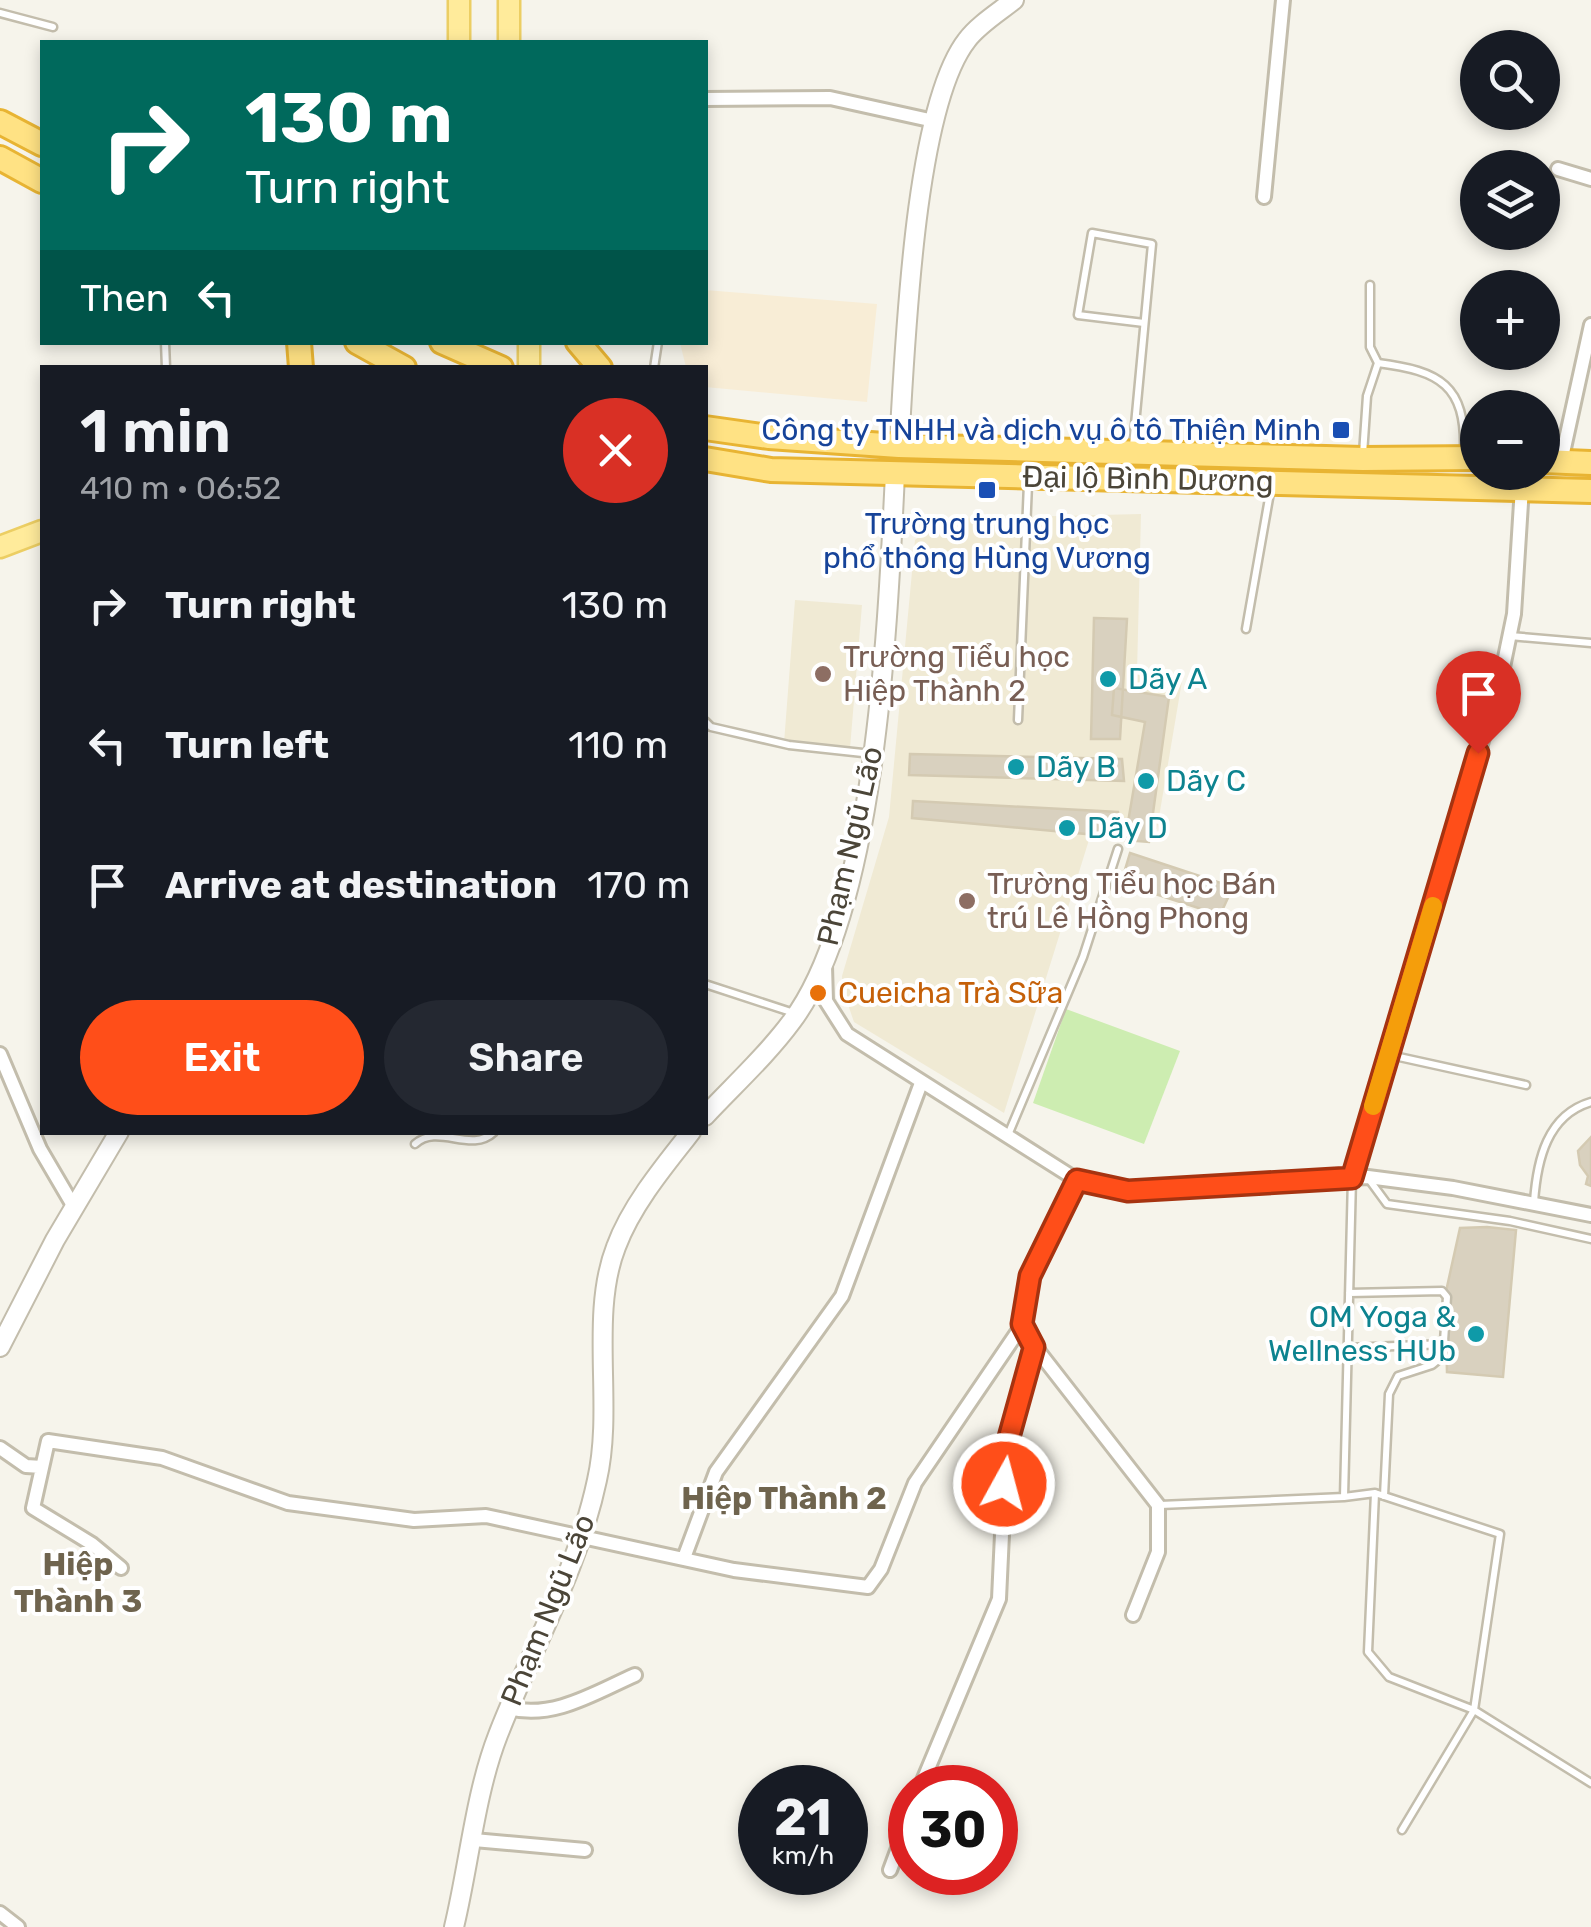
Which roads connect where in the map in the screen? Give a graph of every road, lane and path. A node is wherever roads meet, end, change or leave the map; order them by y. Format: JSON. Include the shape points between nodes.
{"nodes":[{"id":1,"x":459,"y":0,"type":"edge"},
{"id":2,"x":509,"y":0,"type":"edge"},
{"id":3,"x":1014,"y":0,"type":"edge"},
{"id":4,"x":1283,"y":0,"type":"edge"},
{"id":5,"x":0,"y":13,"type":"edge"},
{"id":6,"x":54,"y":27,"type":"dead end"},
{"id":7,"x":459,"y":40,"type":"edge"},
{"id":8,"x":509,"y":40,"type":"edge"},
{"id":9,"x":708,"y":99,"type":"edge"},
{"id":10,"x":934,"y":121,"type":"junction"},
{"id":11,"x":0,"y":122,"type":"edge"},
{"id":12,"x":40,"y":143,"type":"edge"},
{"id":13,"x":0,"y":158,"type":"edge"},
{"id":14,"x":1560,"y":170,"type":"edge"},
{"id":15,"x":40,"y":179,"type":"edge"},
{"id":16,"x":1591,"y":179,"type":"edge"},
{"id":17,"x":1264,"y":197,"type":"dead end"},
{"id":18,"x":1370,"y":285,"type":"dead end"},
{"id":19,"x":1144,"y":324,"type":"junction"},
{"id":20,"x":1591,"y":326,"type":"edge"},
{"id":21,"x":362,"y":345,"type":"edge"},
{"id":22,"x":447,"y":345,"type":"edge"},
{"id":23,"x":581,"y":345,"type":"edge"},
{"id":24,"x":487,"y":362,"type":"edge"},
{"id":25,"x":1378,"y":362,"type":"junction"},
{"id":26,"x":399,"y":365,"type":"edge"},
{"id":27,"x":597,"y":365,"type":"edge"},
{"id":28,"x":1460,"y":406,"type":"edge"},
{"id":29,"x":708,"y":428,"type":"edge"},
{"id":30,"x":1560,"y":434,"type":"edge"},
{"id":31,"x":899,"y":446,"type":"junction"},
{"id":32,"x":1132,"y":452,"type":"junction"},
{"id":33,"x":1460,"y":458,"type":"edge"},
{"id":34,"x":708,"y":460,"type":"edge"},
{"id":35,"x":1363,"y":460,"type":"junction"},
{"id":36,"x":1560,"y":462,"type":"edge"},
{"id":37,"x":1591,"y":462,"type":"edge"},
{"id":38,"x":895,"y":474,"type":"junction"},
{"id":39,"x":1029,"y":478,"type":"junction"},
{"id":40,"x":1272,"y":481,"type":"junction"},
{"id":41,"x":1460,"y":486,"type":"edge"},
{"id":42,"x":1522,"y":490,"type":"edge"},
{"id":43,"x":1560,"y":490,"type":"edge"},
{"id":44,"x":1591,"y":491,"type":"edge"},
{"id":45,"x":40,"y":532,"type":"edge"},
{"id":46,"x":0,"y":547,"type":"edge"},
{"id":47,"x":1246,"y":629,"type":"dead end"},
{"id":48,"x":1510,"y":636,"type":"junction"},
{"id":49,"x":1591,"y":643,"type":"edge"},
{"id":50,"x":1018,"y":720,"type":"dead end"},
{"id":51,"x":708,"y":724,"type":"edge"},
{"id":52,"x":873,"y":754,"type":"junction"},
{"id":53,"x":1118,"y":849,"type":"dead end"},
{"id":54,"x":824,"y":959,"type":"junction"},
{"id":55,"x":708,"y":985,"type":"edge"},
{"id":56,"x":796,"y":1014,"type":"junction"},
{"id":57,"x":0,"y":1054,"type":"edge"},
{"id":58,"x":1388,"y":1055,"type":"junction"},
{"id":59,"x":921,"y":1083,"type":"junction"},
{"id":60,"x":1526,"y":1085,"type":"dead end"},
{"id":61,"x":1591,"y":1102,"type":"edge"},
{"id":62,"x":708,"y":1113,"type":"edge"},
{"id":63,"x":117,"y":1135,"type":"edge"},
{"id":64,"x":488,"y":1135,"type":"edge"},
{"id":65,"x":688,"y":1135,"type":"edge"},
{"id":66,"x":1008,"y":1136,"type":"junction"},
{"id":67,"x":414,"y":1144,"type":"dead end"},
{"id":68,"x":1368,"y":1177,"type":"junction"},
{"id":69,"x":1352,"y":1178,"type":"junction"},
{"id":70,"x":1077,"y":1180,"type":"junction"},
{"id":71,"x":1534,"y":1203,"type":"junction"},
{"id":72,"x":74,"y":1208,"type":"junction"},
{"id":73,"x":1591,"y":1215,"type":"edge"},
{"id":74,"x":1591,"y":1239,"type":"edge"},
{"id":75,"x":1349,"y":1293,"type":"junction"},
{"id":76,"x":1022,"y":1324,"type":"junction"},
{"id":77,"x":1445,"y":1344,"type":"junction"},
{"id":78,"x":0,"y":1346,"type":"edge"},
{"id":79,"x":1034,"y":1347,"type":"junction"},
{"id":80,"x":1348,"y":1348,"type":"junction"},
{"id":81,"x":0,"y":1448,"type":"edge"},
{"id":82,"x":42,"y":1467,"type":"junction"},
{"id":83,"x":1379,"y":1495,"type":"junction"},
{"id":84,"x":1344,"y":1497,"type":"junction"},
{"id":85,"x":1158,"y":1505,"type":"junction"},
{"id":86,"x":580,"y":1536,"type":"junction"},
{"id":87,"x":684,"y":1558,"type":"junction"},
{"id":88,"x":121,"y":1568,"type":"dead end"},
{"id":89,"x":1133,"y":1615,"type":"dead end"},
{"id":90,"x":635,"y":1675,"type":"dead end"},
{"id":91,"x":509,"y":1708,"type":"junction"},
{"id":92,"x":1474,"y":1710,"type":"junction"},
{"id":93,"x":930,"y":1765,"type":"edge"},
{"id":94,"x":1591,"y":1783,"type":"edge"},
{"id":95,"x":1402,"y":1830,"type":"dead end"},
{"id":96,"x":474,"y":1840,"type":"junction"},
{"id":97,"x":585,"y":1850,"type":"dead end"},
{"id":98,"x":0,"y":1913,"type":"edge"},
{"id":99,"x":18,"y":1927,"type":"edge"},
{"id":100,"x":454,"y":1927,"type":"edge"}],
"edges":[{"from":1,"to":7,"type":"main road"},
{"from":2,"to":8,"type":"main road"},
{"from":3,"to":10,"type":"street","via":[[967,39],[941,88]]},
{"from":4,"to":17,"type":"street"},
{"from":5,"to":6,"type":"lane"},
{"from":9,"to":10,"type":"street","via":[[830,98]]},
{"from":10,"to":31,"type":"street"},
{"from":11,"to":12,"type":"highway"},
{"from":13,"to":15,"type":"highway"},
{"from":14,"to":16,"type":"street"},
{"from":18,"to":25,"type":"lane","via":[[1370,347]]},
{"from":19,"to":19,"type":"lane","via":[[1152,244],[1092,233],[1078,315]]},
{"from":19,"to":32,"type":"lane"},
{"from":20,"to":30,"type":"street"},
{"from":21,"to":26,"type":"highway"},
{"from":22,"to":24,"type":"highway"},
{"from":23,"to":27,"type":"highway"},
{"from":25,"to":28,"type":"lane","via":[[1424,369]]},
{"from":25,"to":35,"type":"lane","via":[[1367,396]]},
{"from":29,"to":31,"type":"highway","name":"Đại lộ Bình Dương"},
{"from":31,"to":32,"type":"highway","name":"Đại lộ Bình Dương"},
{"from":32,"to":35,"type":"highway","name":"Đại lộ Bình Dương"},
{"from":33,"to":35,"type":"highway","name":"Đại lộ Bình Dương"},
{"from":34,"to":38,"type":"highway","name":"Đại lộ Bình Dương","via":[[771,470]]},
{"from":36,"to":37,"type":"highway"},
{"from":38,"to":39,"type":"highway","name":"Đại lộ Bình Dương"},
{"from":38,"to":52,"type":"street","name":"Phạm Ngũ Lão"},
{"from":39,"to":40,"type":"highway","name":"Đại lộ Bình Dương"},
{"from":39,"to":50,"type":"lane"},
{"from":40,"to":41,"type":"highway","name":"Đại lộ Bình Dương"},
{"from":40,"to":47,"type":"lane"},
{"from":42,"to":48,"type":"street"},
{"from":43,"to":44,"type":"highway","name":"Đại lộ Bình Dương"},
{"from":45,"to":46,"type":"main road"},
{"from":48,"to":49,"type":"lane"},
{"from":48,"to":58,"type":"street"},
{"from":51,"to":52,"type":"lane","via":[[788,745]]},
{"from":52,"to":54,"type":"street","name":"Phạm Ngũ Lão","via":[[846,893]]},
{"from":53,"to":66,"type":"lane","via":[[1083,956]]},
{"from":54,"to":56,"type":"street","name":"Phạm Ngũ Lão"},
{"from":54,"to":59,"type":"street","via":[[826,1002],[848,1034]]},
{"from":55,"to":56,"type":"lane"},
{"from":56,"to":62,"type":"street","name":"Phạm Ngũ Lão"},
{"from":57,"to":72,"type":"street","via":[[40,1150]]},
{"from":58,"to":60,"type":"lane"},
{"from":58,"to":69,"type":"street"},
{"from":59,"to":66,"type":"street"},
{"from":59,"to":87,"type":"street","via":[[842,1296],[716,1472]]},
{"from":61,"to":71,"type":"lane","via":[[1567,1111],[1550,1132]]},
{"from":63,"to":72,"type":"street"},
{"from":64,"to":67,"type":"lane","via":[[475,1142],[430,1136]]},
{"from":65,"to":86,"type":"street","name":"Phạm Ngũ Lão","via":[[615,1247],[605,1312],[598,1480]]},
{"from":66,"to":70,"type":"street"},
{"from":68,"to":69,"type":"street"},
{"from":68,"to":71,"type":"street"},
{"from":68,"to":74,"type":"lane","via":[[1387,1204]]},
{"from":69,"to":70,"type":"street","via":[[1128,1191]]},
{"from":69,"to":75,"type":"lane"},
{"from":70,"to":76,"type":"street","via":[[1030,1276]]},
{"from":71,"to":73,"type":"street"},
{"from":72,"to":78,"type":"street"},
{"from":75,"to":77,"type":"lane","via":[[1442,1291]]},
{"from":75,"to":80,"type":"lane"},
{"from":76,"to":79,"type":"street"},
{"from":76,"to":87,"type":"street","via":[[924,1467],[868,1587]]},
{"from":77,"to":80,"type":"lane"},
{"from":77,"to":83,"type":"lane","via":[[1443,1356],[1398,1376],[1389,1394]]},
{"from":79,"to":85,"type":"street"},
{"from":79,"to":93,"type":"street","via":[[1006,1448],[999,1599]]},
{"from":80,"to":84,"type":"lane"},
{"from":81,"to":82,"type":"street","via":[[26,1466]]},
{"from":82,"to":86,"type":"street","via":[[48,1440],[82,1442],[162,1458],[288,1502],[414,1520],[486,1516]]},
{"from":82,"to":88,"type":"street","via":[[33,1508]]},
{"from":83,"to":84,"type":"lane"},
{"from":83,"to":92,"type":"lane","via":[[1368,1652],[1389,1677]]},
{"from":83,"to":92,"type":"lane","via":[[1500,1534]]},
{"from":84,"to":85,"type":"lane"},
{"from":85,"to":89,"type":"street","via":[[1158,1552]]},
{"from":86,"to":87,"type":"street"},
{"from":86,"to":91,"type":"street","name":"Phạm Ngũ Lão"},
{"from":90,"to":91,"type":"street","via":[[550,1710]]},
{"from":91,"to":96,"type":"street","name":"Phạm Ngũ Lão"},
{"from":92,"to":94,"type":"lane"},
{"from":92,"to":95,"type":"lane"},
{"from":96,"to":97,"type":"street"},
{"from":96,"to":100,"type":"street","name":"Phạm Ngũ Lão"},
{"from":98,"to":99,"type":"street"}]}
